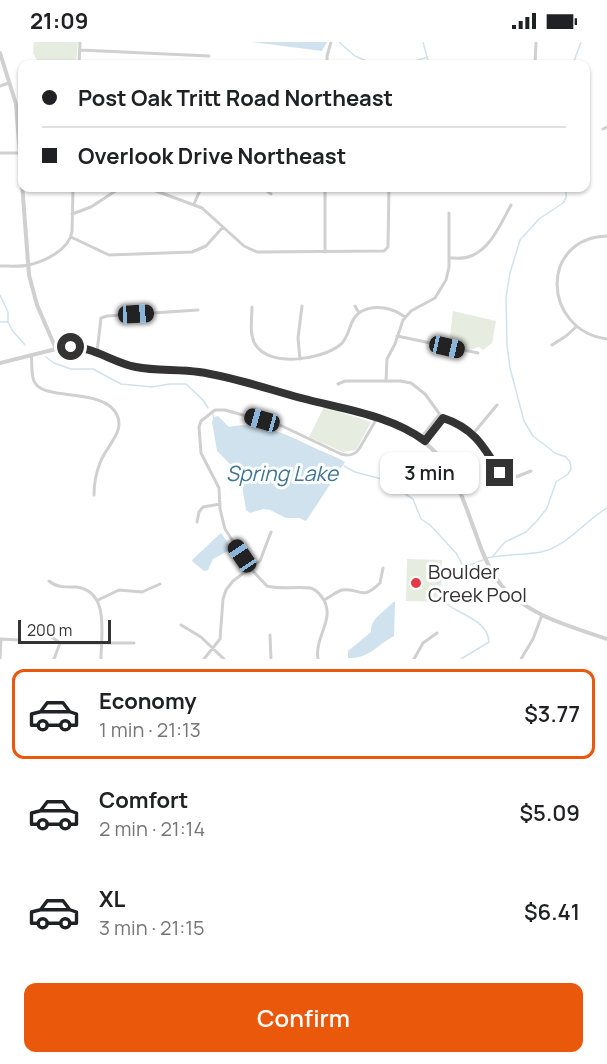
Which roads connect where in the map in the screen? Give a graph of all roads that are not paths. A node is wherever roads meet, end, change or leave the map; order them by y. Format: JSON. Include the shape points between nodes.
{"nodes":[{"id":1,"x":80,"y":42,"type":"edge"},
{"id":2,"x":331,"y":42,"type":"edge"},
{"id":3,"x":536,"y":42,"type":"edge"},
{"id":4,"x":80,"y":50,"type":"junction"},
{"id":5,"x":0,"y":52,"type":"edge"},
{"id":6,"x":209,"y":56,"type":"dead end"},
{"id":7,"x":79,"y":60,"type":"edge"},
{"id":8,"x":327,"y":60,"type":"edge"},
{"id":9,"x":535,"y":60,"type":"edge"},
{"id":10,"x":11,"y":83,"type":"junction"},
{"id":11,"x":0,"y":86,"type":"edge"},
{"id":12,"x":18,"y":128,"type":"edge"},
{"id":13,"x":0,"y":153,"type":"edge"},
{"id":14,"x":18,"y":153,"type":"edge"},
{"id":15,"x":23,"y":192,"type":"edge"},
{"id":16,"x":73,"y":192,"type":"edge"},
{"id":17,"x":114,"y":192,"type":"edge"},
{"id":18,"x":160,"y":192,"type":"edge"},
{"id":19,"x":199,"y":192,"type":"edge"},
{"id":20,"x":268,"y":192,"type":"edge"},
{"id":21,"x":325,"y":192,"type":"edge"},
{"id":22,"x":388,"y":192,"type":"edge"},
{"id":23,"x":271,"y":194,"type":"dead end"},
{"id":24,"x":194,"y":204,"type":"junction"},
{"id":25,"x":511,"y":205,"type":"dead end"},
{"id":26,"x":449,"y":213,"type":"dead end"},
{"id":27,"x":72,"y":214,"type":"junction"},
{"id":28,"x":223,"y":227,"type":"junction"},
{"id":29,"x":607,"y":236,"type":"edge"},
{"id":30,"x":71,"y":237,"type":"junction"},
{"id":31,"x":325,"y":252,"type":"junction"},
{"id":32,"x":449,"y":258,"type":"junction"},
{"id":33,"x":0,"y":266,"type":"edge"},
{"id":34,"x":28,"y":266,"type":"junction"},
{"id":35,"x":302,"y":306,"type":"dead end"},
{"id":36,"x":355,"y":306,"type":"dead end"},
{"id":37,"x":252,"y":307,"type":"dead end"},
{"id":38,"x":198,"y":310,"type":"dead end"},
{"id":39,"x":359,"y":313,"type":"junction"},
{"id":40,"x":405,"y":317,"type":"junction"},
{"id":41,"x":576,"y":327,"type":"junction"},
{"id":42,"x":397,"y":336,"type":"junction"},
{"id":43,"x":607,"y":339,"type":"edge"},
{"id":44,"x":552,"y":345,"type":"dead end"},
{"id":45,"x":56,"y":349,"type":"junction"},
{"id":46,"x":97,"y":352,"type":"junction"},
{"id":47,"x":478,"y":354,"type":"dead end"},
{"id":48,"x":31,"y":355,"type":"junction"},
{"id":49,"x":300,"y":359,"type":"junction"},
{"id":50,"x":0,"y":363,"type":"edge"},
{"id":51,"x":386,"y":381,"type":"junction"},
{"id":52,"x":338,"y":384,"type":"dead end"},
{"id":53,"x":497,"y":405,"type":"dead end"},
{"id":54,"x":439,"y":415,"type":"junction"},
{"id":55,"x":377,"y":418,"type":"junction"},
{"id":56,"x":443,"y":418,"type":"junction"},
{"id":57,"x":472,"y":435,"type":"junction"},
{"id":58,"x":423,"y":440,"type":"junction"},
{"id":59,"x":531,"y":471,"type":"dead end"},
{"id":60,"x":94,"y":495,"type":"dead end"},
{"id":61,"x":220,"y":504,"type":"junction"},
{"id":62,"x":197,"y":522,"type":"dead end"},
{"id":63,"x":272,"y":532,"type":"dead end"},
{"id":64,"x":383,"y":568,"type":"dead end"},
{"id":65,"x":251,"y":569,"type":"junction"},
{"id":66,"x":49,"y":581,"type":"dead end"},
{"id":67,"x":160,"y":584,"type":"dead end"},
{"id":68,"x":98,"y":600,"type":"junction"},
{"id":69,"x":324,"y":600,"type":"junction"},
{"id":70,"x":542,"y":615,"type":"junction"},
{"id":71,"x":181,"y":625,"type":"dead end"},
{"id":72,"x":45,"y":632,"type":"dead end"},
{"id":73,"x":437,"y":633,"type":"dead end"},
{"id":74,"x":270,"y":635,"type":"dead end"},
{"id":75,"x":0,"y":639,"type":"edge"},
{"id":76,"x":607,"y":639,"type":"edge"},
{"id":77,"x":21,"y":640,"type":"dead end"},
{"id":78,"x":60,"y":643,"type":"junction"},
{"id":79,"x":101,"y":643,"type":"junction"},
{"id":80,"x":134,"y":643,"type":"dead end"},
{"id":81,"x":214,"y":649,"type":"junction"},
{"id":82,"x":0,"y":658,"type":"edge"},
{"id":83,"x":54,"y":659,"type":"edge"},
{"id":84,"x":101,"y":659,"type":"edge"},
{"id":85,"x":204,"y":659,"type":"edge"},
{"id":86,"x":224,"y":659,"type":"edge"},
{"id":87,"x":271,"y":659,"type":"edge"},
{"id":88,"x":318,"y":659,"type":"edge"},
{"id":89,"x":413,"y":659,"type":"edge"},
{"id":90,"x":521,"y":659,"type":"edge"}],
"edges":[{"from":1,"to":4,"type":"street"},
{"from":2,"to":8,"type":"street"},
{"from":3,"to":9,"type":"street"},
{"from":4,"to":6,"type":"street"},
{"from":4,"to":7,"type":"street"},
{"from":5,"to":10,"type":"street"},
{"from":10,"to":11,"type":"street"},
{"from":10,"to":12,"type":"street"},
{"from":13,"to":14,"type":"street"},
{"from":15,"to":34,"type":"street"},
{"from":16,"to":27,"type":"street"},
{"from":17,"to":27,"type":"street"},
{"from":18,"to":24,"type":"street"},
{"from":19,"to":24,"type":"street"},
{"from":20,"to":23,"type":"street"},
{"from":21,"to":31,"type":"street"},
{"from":22,"to":31,"type":"street","via":[[387,251]]},
{"from":24,"to":28,"type":"street"},
{"from":25,"to":32,"type":"street","via":[[483,247],[470,257]]},
{"from":26,"to":32,"type":"street"},
{"from":27,"to":30,"type":"street"},
{"from":28,"to":30,"type":"street","via":[[206,246],[192,252],[109,255]]},
{"from":28,"to":31,"type":"street","via":[[250,251]]},
{"from":29,"to":41,"type":"street","via":[[579,244],[559,270],[561,304]]},
{"from":30,"to":34,"type":"street","via":[[60,251]]},
{"from":32,"to":40,"type":"street","via":[[440,292]]},
{"from":33,"to":34,"type":"street"},
{"from":34,"to":45,"type":"street","via":[[34,296]]},
{"from":35,"to":49,"type":"street"},
{"from":36,"to":39,"type":"street"},
{"from":37,"to":49,"type":"street","via":[[253,339],[260,350],[280,358]]},
{"from":38,"to":46,"type":"street","via":[[100,316]]},
{"from":39,"to":40,"type":"street","via":[[387,308]]},
{"from":39,"to":49,"type":"street","via":[[338,347]]},
{"from":40,"to":42,"type":"street"},
{"from":41,"to":43,"type":"street"},
{"from":41,"to":44,"type":"street"},
{"from":42,"to":47,"type":"street"},
{"from":42,"to":51,"type":"street","via":[[387,359]]},
{"from":45,"to":46,"type":"street","via":[[78,347]]},
{"from":45,"to":48,"type":"street"},
{"from":46,"to":55,"type":"street","via":[[133,366],[217,375]]},
{"from":48,"to":50,"type":"street"},
{"from":48,"to":60,"type":"street","via":[[37,386],[96,399],[115,411],[118,431],[100,461]]},
{"from":51,"to":52,"type":"street"},
{"from":51,"to":54,"type":"street","via":[[415,385]]},
{"from":53,"to":57,"type":"street"},
{"from":54,"to":56,"type":"street"},
{"from":54,"to":58,"type":"street"},
{"from":55,"to":58,"type":"street"},
{"from":55,"to":61,"type":"street","via":[[357,453],[346,455],[276,424],[215,410],[202,418],[199,431],[201,457],[219,488]]},
{"from":56,"to":57,"type":"street","via":[[456,422]]},
{"from":56,"to":58,"type":"street"},
{"from":57,"to":59,"type":"street","via":[[502,476],[511,478]]},
{"from":58,"to":70,"type":"street","via":[[455,478],[493,574],[517,600]]},
{"from":61,"to":62,"type":"street","via":[[202,507]]},
{"from":61,"to":65,"type":"street","via":[[227,533]]},
{"from":63,"to":65,"type":"street","via":[[262,558]]},
{"from":64,"to":69,"type":"street","via":[[380,583],[369,592],[342,591]]},
{"from":65,"to":69,"type":"street","via":[[267,586],[312,589]]},
{"from":65,"to":81,"type":"street","via":[[226,590],[220,639]]},
{"from":66,"to":68,"type":"street","via":[[56,586],[87,590]]},
{"from":67,"to":68,"type":"street","via":[[142,592],[118,590]]},
{"from":68,"to":79,"type":"street"},
{"from":69,"to":88,"type":"street","via":[[328,615],[317,645]]},
{"from":70,"to":76,"type":"street"},
{"from":70,"to":90,"type":"street"},
{"from":71,"to":81,"type":"street"},
{"from":72,"to":78,"type":"street"},
{"from":73,"to":89,"type":"street","via":[[423,643]]},
{"from":74,"to":87,"type":"street"},
{"from":75,"to":77,"type":"street"},
{"from":75,"to":82,"type":"street"},
{"from":78,"to":79,"type":"street"},
{"from":78,"to":83,"type":"street"},
{"from":79,"to":80,"type":"street"},
{"from":79,"to":84,"type":"street"},
{"from":81,"to":85,"type":"street"},
{"from":81,"to":86,"type":"street"}]}
